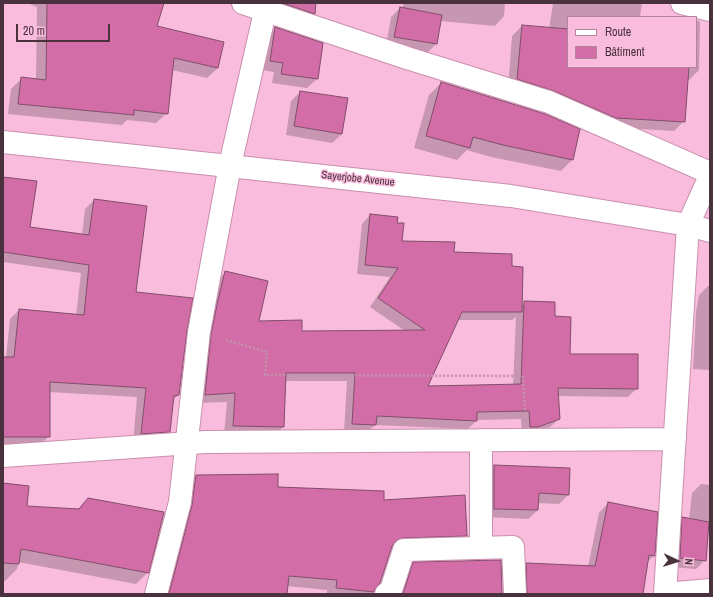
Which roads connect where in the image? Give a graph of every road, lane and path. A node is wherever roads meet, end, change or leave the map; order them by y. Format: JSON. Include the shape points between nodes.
{"nodes":[{"id":1,"x":243,"y":3,"type":"edge"},
{"id":2,"x":682,"y":3,"type":"edge"},
{"id":3,"x":266,"y":7,"type":"edge"},
{"id":4,"x":710,"y":10,"type":"edge"},
{"id":5,"x":3,"y":142,"type":"edge"},
{"id":6,"x":230,"y":165,"type":"junction"},
{"id":7,"x":710,"y":174,"type":"edge"},
{"id":8,"x":688,"y":225,"type":"junction"},
{"id":9,"x":710,"y":230,"type":"edge"},
{"id":10,"x":199,"y":332,"type":"junction"},
{"id":11,"x":675,"y":439,"type":"junction"},
{"id":12,"x":481,"y":440,"type":"junction"},
{"id":13,"x":526,"y":440,"type":"junction"},
{"id":14,"x":187,"y":444,"type":"junction"},
{"id":15,"x":3,"y":456,"type":"edge"},
{"id":16,"x":481,"y":547,"type":"junction"},
{"id":17,"x":710,"y":590,"type":"edge"},
{"id":18,"x":156,"y":594,"type":"edge"},
{"id":19,"x":386,"y":594,"type":"edge"},
{"id":20,"x":515,"y":594,"type":"edge"},
{"id":21,"x":666,"y":594,"type":"edge"}],
"edges":[{"from":1,"to":3,"type":"street"},
{"from":2,"to":4,"type":"street"},
{"from":3,"to":6,"type":"street"},
{"from":3,"to":7,"type":"street","via":[[407,58],[549,102]]},
{"from":5,"to":6,"type":"street","name":"Sayerjobe Avenue"},
{"from":6,"to":8,"type":"street","name":"Sayerjobe Avenue","via":[[511,196]]},
{"from":6,"to":10,"type":"street"},
{"from":7,"to":8,"type":"street"},
{"from":8,"to":9,"type":"street","name":"Sayerjobe Avenue"},
{"from":8,"to":11,"type":"street"},
{"from":10,"to":13,"type":"path","via":[[267,352],[265,375],[523,376]]},
{"from":10,"to":14,"type":"street"},
{"from":11,"to":13,"type":"street"},
{"from":11,"to":21,"type":"street"},
{"from":12,"to":13,"type":"street"},
{"from":12,"to":14,"type":"street"},
{"from":12,"to":16,"type":"street"},
{"from":14,"to":15,"type":"street"},
{"from":14,"to":18,"type":"street","via":[[180,502]]},
{"from":16,"to":19,"type":"street","via":[[404,550],[391,590]]},
{"from":16,"to":20,"type":"street","via":[[513,547]]},
{"from":17,"to":21,"type":"street"}]}
